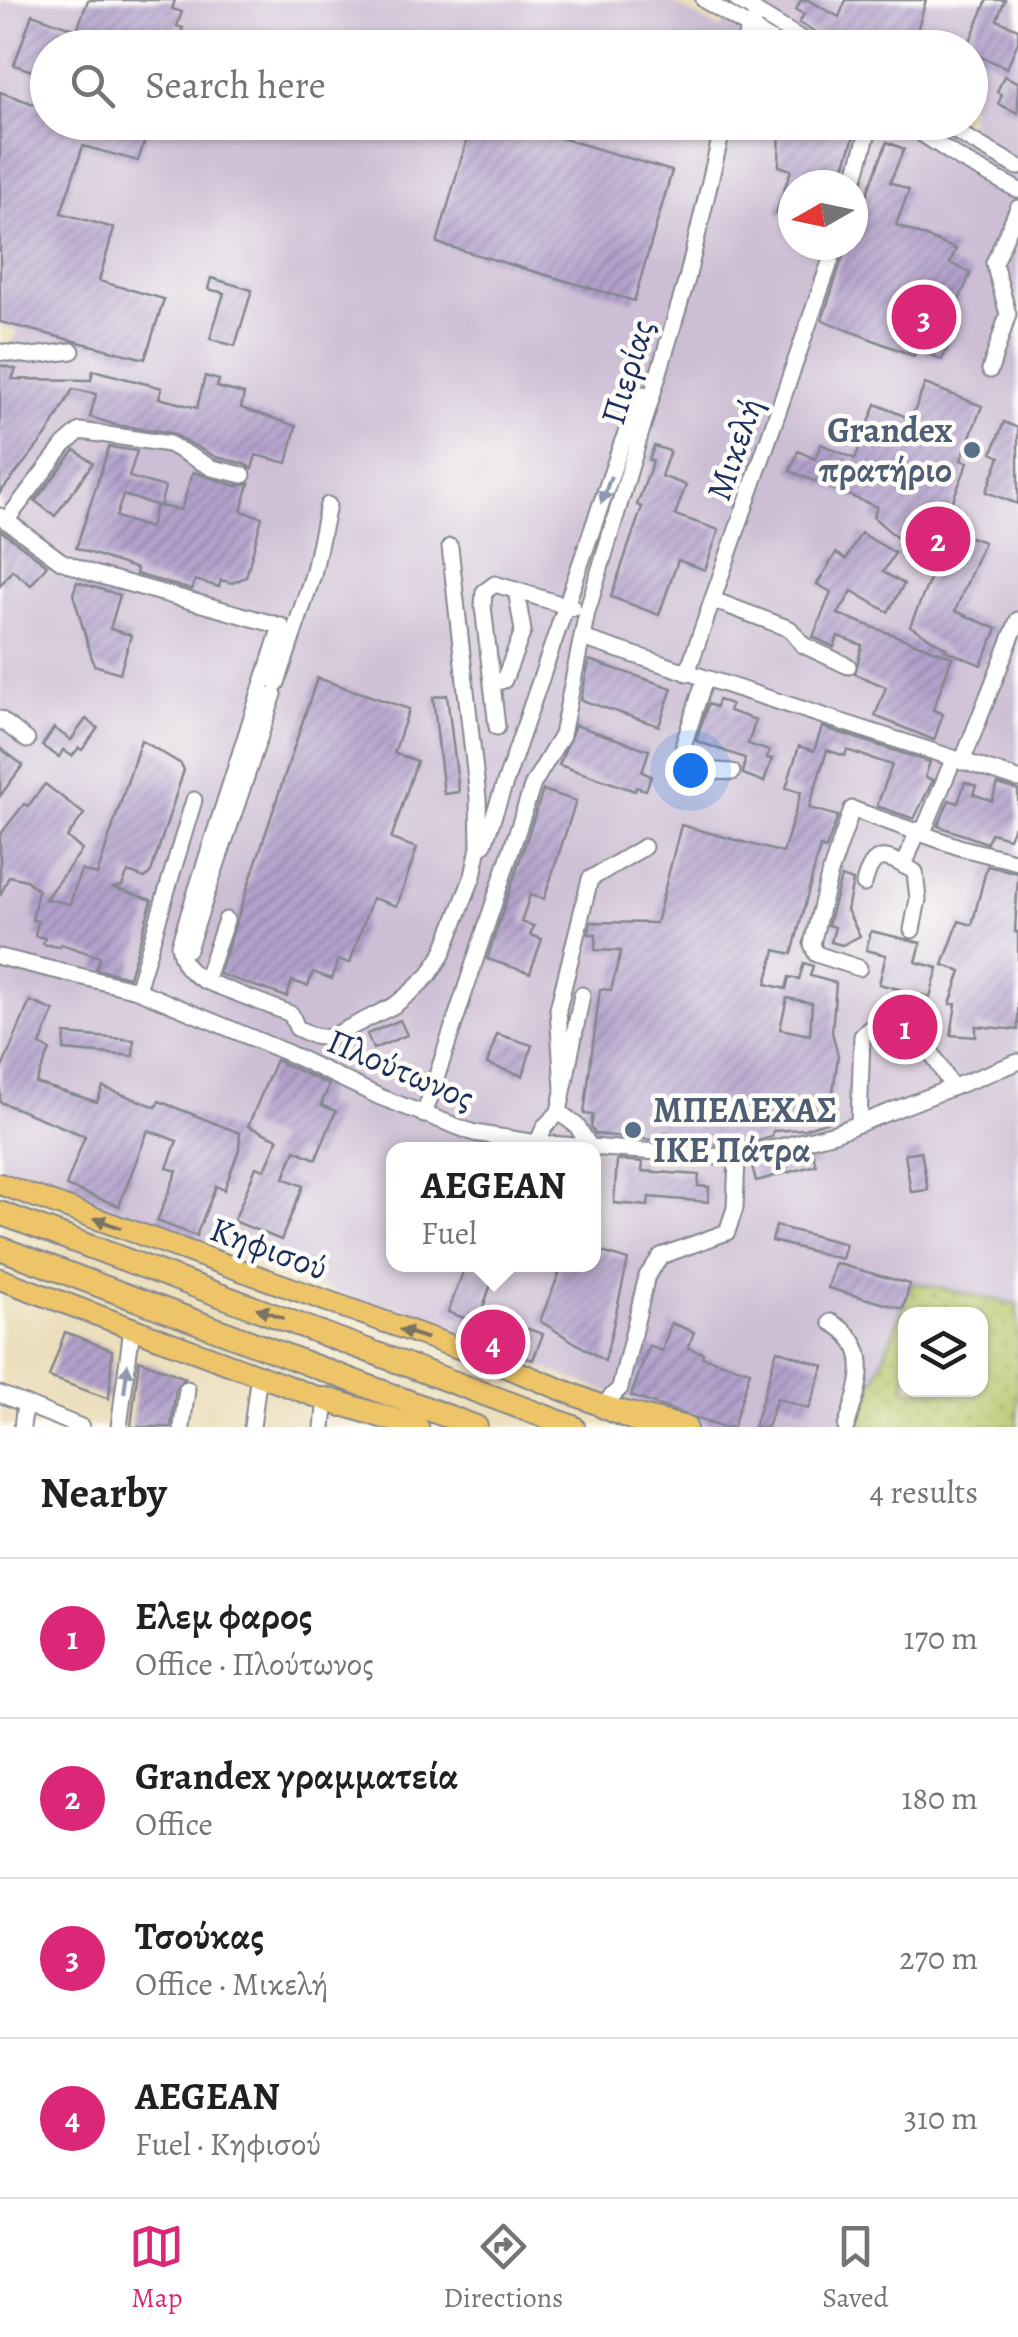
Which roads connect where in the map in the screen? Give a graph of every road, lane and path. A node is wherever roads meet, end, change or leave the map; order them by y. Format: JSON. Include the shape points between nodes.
{"nodes":[{"id":1,"x":704,"y":0,"type":"edge"},
{"id":2,"x":737,"y":0,"type":"edge"},
{"id":3,"x":755,"y":19,"type":"junction"},
{"id":4,"x":749,"y":30,"type":"edge"},
{"id":5,"x":766,"y":30,"type":"edge"},
{"id":6,"x":778,"y":30,"type":"edge"},
{"id":7,"x":720,"y":140,"type":"edge"},
{"id":8,"x":866,"y":140,"type":"edge"},
{"id":9,"x":931,"y":140,"type":"edge"},
{"id":10,"x":971,"y":140,"type":"edge"},
{"id":11,"x":1018,"y":167,"type":"edge"},
{"id":12,"x":858,"y":170,"type":"edge"},
{"id":13,"x":1018,"y":190,"type":"edge"},
{"id":14,"x":1018,"y":208,"type":"edge"},
{"id":15,"x":831,"y":260,"type":"edge"},
{"id":16,"x":72,"y":351,"type":"dead end"},
{"id":17,"x":0,"y":352,"type":"edge"},
{"id":18,"x":660,"y":370,"type":"junction"},
{"id":19,"x":990,"y":370,"type":"dead end"},
{"id":20,"x":244,"y":476,"type":"dead end"},
{"id":21,"x":328,"y":506,"type":"dead end"},
{"id":22,"x":3,"y":518,"type":"edge"},
{"id":23,"x":450,"y":546,"type":"dead end"},
{"id":24,"x":516,"y":590,"type":"junction"},
{"id":25,"x":713,"y":600,"type":"junction"},
{"id":26,"x":567,"y":606,"type":"junction"},
{"id":27,"x":586,"y":612,"type":"junction"},
{"id":28,"x":1018,"y":620,"type":"edge"},
{"id":29,"x":582,"y":638,"type":"junction"},
{"id":30,"x":848,"y":666,"type":"dead end"},
{"id":31,"x":687,"y":673,"type":"junction"},
{"id":32,"x":705,"y":679,"type":"junction"},
{"id":33,"x":493,"y":683,"type":"junction"},
{"id":34,"x":0,"y":719,"type":"edge"},
{"id":35,"x":497,"y":728,"type":"dead end"},
{"id":36,"x":27,"y":740,"type":"dead end"},
{"id":37,"x":958,"y":761,"type":"junction"},
{"id":38,"x":732,"y":772,"type":"dead end"},
{"id":39,"x":1018,"y":779,"type":"edge"},
{"id":40,"x":194,"y":800,"type":"dead end"},
{"id":41,"x":921,"y":831,"type":"junction"},
{"id":42,"x":644,"y":846,"type":"dead end"},
{"id":43,"x":1018,"y":862,"type":"edge"},
{"id":44,"x":904,"y":866,"type":"junction"},
{"id":45,"x":473,"y":876,"type":"junction"},
{"id":46,"x":864,"y":884,"type":"dead end"},
{"id":47,"x":226,"y":920,"type":"dead end"},
{"id":48,"x":912,"y":930,"type":"dead end"},
{"id":49,"x":0,"y":957,"type":"edge"},
{"id":50,"x":859,"y":968,"type":"dead end"},
{"id":51,"x":204,"y":981,"type":"junction"},
{"id":52,"x":137,"y":990,"type":"junction"},
{"id":53,"x":582,"y":995,"type":"dead end"},
{"id":54,"x":1018,"y":1062,"type":"edge"},
{"id":55,"x":952,"y":1087,"type":"junction"},
{"id":56,"x":563,"y":1089,"type":"junction"},
{"id":57,"x":558,"y":1112,"type":"junction"},
{"id":58,"x":424,"y":1114,"type":"junction"},
{"id":59,"x":859,"y":1124,"type":"junction"},
{"id":60,"x":531,"y":1142,"type":"edge"},
{"id":61,"x":537,"y":1142,"type":"edge"},
{"id":62,"x":587,"y":1142,"type":"edge"},
{"id":63,"x":601,"y":1148,"type":"edge"},
{"id":64,"x":738,"y":1158,"type":"junction"},
{"id":65,"x":0,"y":1184,"type":"edge"},
{"id":66,"x":4,"y":1214,"type":"edge"},
{"id":67,"x":0,"y":1248,"type":"edge"},
{"id":68,"x":0,"y":1278,"type":"edge"},
{"id":69,"x":831,"y":1322,"type":"dead end"},
{"id":70,"x":132,"y":1328,"type":"junction"},
{"id":71,"x":259,"y":1373,"type":"junction"},
{"id":72,"x":187,"y":1389,"type":"dead end"},
{"id":73,"x":0,"y":1394,"type":"edge"},
{"id":74,"x":326,"y":1399,"type":"junction"},
{"id":75,"x":25,"y":1404,"type":"junction"},
{"id":76,"x":602,"y":1406,"type":"junction"},
{"id":77,"x":22,"y":1427,"type":"edge"},
{"id":78,"x":81,"y":1427,"type":"edge"},
{"id":79,"x":119,"y":1427,"type":"edge"},
{"id":80,"x":182,"y":1427,"type":"edge"},
{"id":81,"x":252,"y":1427,"type":"edge"},
{"id":82,"x":323,"y":1427,"type":"edge"},
{"id":83,"x":388,"y":1427,"type":"edge"},
{"id":84,"x":417,"y":1427,"type":"edge"},
{"id":85,"x":476,"y":1427,"type":"edge"},
{"id":86,"x":572,"y":1427,"type":"edge"},
{"id":87,"x":651,"y":1427,"type":"edge"},
{"id":88,"x":686,"y":1427,"type":"edge"},
{"id":89,"x":846,"y":1427,"type":"edge"}],
"edges":[{"from":1,"to":3,"type":"street"},
{"from":2,"to":3,"type":"street"},
{"from":3,"to":4,"type":"street"},
{"from":3,"to":5,"type":"street"},
{"from":3,"to":6,"type":"street"},
{"from":7,"to":18,"type":"street","name":"Πιερίας"},
{"from":8,"to":12,"type":"street"},
{"from":9,"to":13,"type":"street"},
{"from":10,"to":11,"type":"street"},
{"from":14,"to":19,"type":"street","via":[[994,263],[1008,314]]},
{"from":15,"to":25,"type":"street","name":"Μικελή"},
{"from":16,"to":17,"type":"street"},
{"from":18,"to":26,"type":"street","one_way":true,"via":[[646,386],[622,443]]},
{"from":18,"to":27,"type":"street","name":"Πιερίας"},
{"from":20,"to":22,"type":"street","via":[[212,468],[169,444],[80,431]]},
{"from":21,"to":51,"type":"street","via":[[313,575],[189,942],[190,966]]},
{"from":22,"to":51,"type":"street","via":[[61,562],[280,626],[179,945],[181,960]]},
{"from":23,"to":45,"type":"street","via":[[478,798]]},
{"from":24,"to":26,"type":"street"},
{"from":24,"to":33,"type":"street","via":[[522,631],[504,680]]},
{"from":24,"to":33,"type":"street","via":[[495,584],[484,592]]},
{"from":25,"to":30,"type":"street","via":[[790,629],[803,644]]},
{"from":25,"to":31,"type":"street","name":"Μικελή"},
{"from":26,"to":27,"type":"street"},
{"from":26,"to":45,"type":"street"},
{"from":27,"to":29,"type":"street","name":"Πιερίας"},
{"from":28,"to":37,"type":"street"},
{"from":29,"to":31,"type":"street"},
{"from":29,"to":58,"type":"street","name":"Πιερίας","via":[[562,735],[533,784]]},
{"from":31,"to":32,"type":"street"},
{"from":32,"to":37,"type":"street"},
{"from":32,"to":38,"type":"street","via":[[684,742],[684,764]]},
{"from":33,"to":35,"type":"street"},
{"from":34,"to":36,"type":"street"},
{"from":37,"to":39,"type":"street"},
{"from":37,"to":41,"type":"street"},
{"from":40,"to":52,"type":"street"},
{"from":41,"to":43,"type":"street"},
{"from":41,"to":44,"type":"street"},
{"from":41,"to":50,"type":"street","via":[[852,809],[812,944],[826,960]]},
{"from":42,"to":56,"type":"street","via":[[590,879],[558,1009]]},
{"from":44,"to":46,"type":"street","via":[[875,858]]},
{"from":44,"to":48,"type":"street","via":[[918,885]]},
{"from":45,"to":51,"type":"street","via":[[429,975],[395,1005],[329,1038],[303,1032],[290,1014]]},
{"from":47,"to":51,"type":"street"},
{"from":49,"to":52,"type":"street","name":"Πλούτωνος"},
{"from":52,"to":58,"type":"street","name":"Πλούτωνος"},
{"from":53,"to":56,"type":"street"},
{"from":54,"to":55,"type":"street","name":"Πλούτωνος"},
{"from":55,"to":59,"type":"street","name":"Πλούτωνος"},
{"from":55,"to":59,"type":"street","via":[[920,1033],[869,1029],[862,1036]]},
{"from":56,"to":57,"type":"street"},
{"from":57,"to":61,"type":"street"},
{"from":57,"to":62,"type":"street"},
{"from":58,"to":60,"type":"street","name":"Πλούτωνος","via":[[474,1133]]},
{"from":59,"to":64,"type":"street","name":"Πλούτωνος"},
{"from":63,"to":64,"type":"street","name":"Πλούτωνος"},
{"from":64,"to":76,"type":"street","via":[[727,1232],[653,1264],[620,1388]]},
{"from":76,"to":65,"type":"main road","name":"Κηφισού","one_way":true},
{"from":86,"to":66,"type":"highway","one_way":true},
{"from":67,"to":85,"type":"highway"},
{"from":68,"to":70,"type":"main road"},
{"from":69,"to":89,"type":"street","via":[[849,1331],[860,1352]]},
{"from":70,"to":71,"type":"main road"},
{"from":79,"to":70,"type":"street","one_way":true},
{"from":71,"to":74,"type":"main road"},
{"from":71,"to":81,"type":"street"},
{"from":72,"to":80,"type":"street"},
{"from":73,"to":75,"type":"street"},
{"from":74,"to":82,"type":"street"},
{"from":74,"to":83,"type":"main road"},
{"from":74,"to":84,"type":"highway"},
{"from":75,"to":77,"type":"street"},
{"from":75,"to":78,"type":"street"},
{"from":76,"to":87,"type":"highway"},
{"from":76,"to":88,"type":"main road","name":"Κηφισού"}]}
